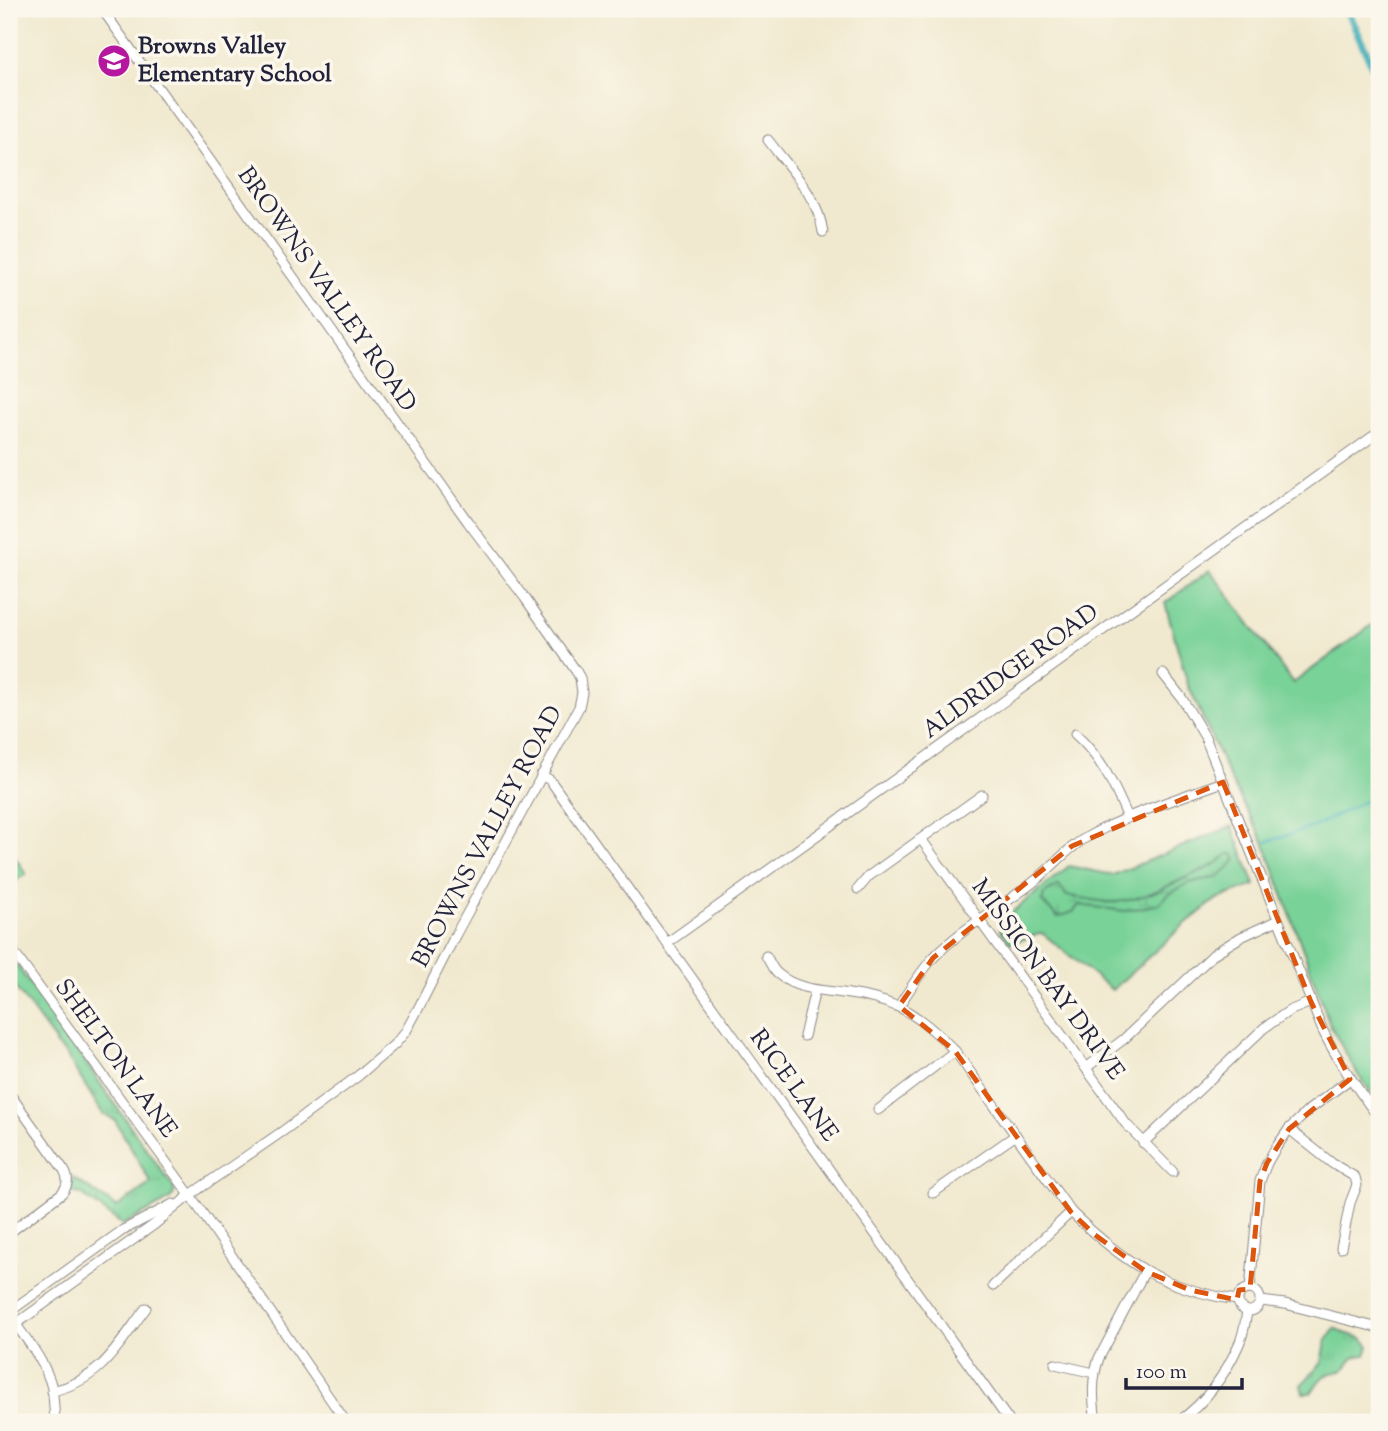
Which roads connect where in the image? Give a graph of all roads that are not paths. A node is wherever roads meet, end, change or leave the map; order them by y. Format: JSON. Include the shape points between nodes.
{"nodes":[{"id":1,"x":102,"y":9,"type":"edge"},
{"id":2,"x":768,"y":140,"type":"dead end"},
{"id":3,"x":823,"y":232,"type":"dead end"},
{"id":4,"x":1379,"y":432,"type":"edge"},
{"id":5,"x":1163,"y":674,"type":"dead end"},
{"id":6,"x":1075,"y":734,"type":"dead end"},
{"id":7,"x":541,"y":775,"type":"junction"},
{"id":8,"x":1223,"y":782,"type":"junction"},
{"id":9,"x":982,"y":795,"type":"dead end"},
{"id":10,"x":1128,"y":818,"type":"junction"},
{"id":11,"x":921,"y":839,"type":"junction"},
{"id":12,"x":858,"y":889,"type":"dead end"},
{"id":13,"x":980,"y":920,"type":"junction"},
{"id":14,"x":1278,"y":920,"type":"junction"},
{"id":15,"x":667,"y":943,"type":"junction"},
{"id":16,"x":9,"y":946,"type":"edge"},
{"id":17,"x":766,"y":956,"type":"dead end"},
{"id":18,"x":815,"y":990,"type":"junction"},
{"id":19,"x":1311,"y":1002,"type":"junction"},
{"id":20,"x":899,"y":1006,"type":"junction"},
{"id":21,"x":804,"y":1036,"type":"dead end"},
{"id":22,"x":956,"y":1051,"type":"junction"},
{"id":23,"x":1086,"y":1068,"type":"junction"},
{"id":24,"x":1350,"y":1079,"type":"junction"},
{"id":25,"x":9,"y":1093,"type":"edge"},
{"id":26,"x":878,"y":1110,"type":"dead end"},
{"id":27,"x":1379,"y":1118,"type":"edge"},
{"id":28,"x":1289,"y":1129,"type":"junction"},
{"id":29,"x":1016,"y":1135,"type":"junction"},
{"id":30,"x":1143,"y":1143,"type":"junction"},
{"id":31,"x":1173,"y":1172,"type":"dead end"},
{"id":32,"x":933,"y":1193,"type":"dead end"},
{"id":33,"x":190,"y":1195,"type":"junction"},
{"id":34,"x":1071,"y":1212,"type":"junction"},
{"id":35,"x":9,"y":1233,"type":"edge"},
{"id":36,"x":1341,"y":1248,"type":"dead end"},
{"id":37,"x":1145,"y":1271,"type":"junction"},
{"id":38,"x":993,"y":1286,"type":"dead end"},
{"id":39,"x":1250,"y":1289,"type":"junction"},
{"id":40,"x":1237,"y":1300,"type":"junction"},
{"id":41,"x":1261,"y":1301,"type":"junction"},
{"id":42,"x":146,"y":1308,"type":"dead end"},
{"id":43,"x":1247,"y":1312,"type":"junction"},
{"id":44,"x":9,"y":1314,"type":"edge"},
{"id":45,"x":12,"y":1326,"type":"edge"},
{"id":46,"x":1379,"y":1328,"type":"edge"},
{"id":47,"x":1055,"y":1364,"type":"dead end"},
{"id":48,"x":1094,"y":1373,"type":"junction"},
{"id":49,"x":52,"y":1391,"type":"junction"},
{"id":50,"x":55,"y":1422,"type":"edge"},
{"id":51,"x":346,"y":1422,"type":"edge"},
{"id":52,"x":1010,"y":1422,"type":"edge"},
{"id":53,"x":1096,"y":1422,"type":"edge"},
{"id":54,"x":1178,"y":1422,"type":"edge"}],
"edges":[{"from":1,"to":7,"type":"street","name":"BROWNS VALLEY ROAD","via":[[576,671],[582,693],[579,707]]},
{"from":2,"to":3,"type":"street","via":[[814,201]]},
{"from":4,"to":15,"type":"street","name":"ALDRIDGE ROAD"},
{"from":5,"to":8,"type":"street","via":[[1197,722]]},
{"from":6,"to":10,"type":"street","via":[[1112,781]]},
{"from":7,"to":15,"type":"street","name":"RICE LANE","via":[[550,780]]},
{"from":7,"to":33,"type":"street","name":"BROWNS VALLEY ROAD","via":[[406,1031],[348,1084]]},
{"from":8,"to":10,"type":"street"},
{"from":8,"to":14,"type":"street"},
{"from":9,"to":11,"type":"street"},
{"from":10,"to":13,"type":"street","via":[[1072,846],[1036,880]]},
{"from":11,"to":12,"type":"street"},
{"from":11,"to":13,"type":"street","name":"MISSION BAY DRIVE"},
{"from":13,"to":20,"type":"street","via":[[933,958]]},
{"from":13,"to":23,"type":"street","name":"MISSION BAY DRIVE"},
{"from":14,"to":19,"type":"street"},
{"from":14,"to":23,"type":"street","via":[[1214,953],[1124,1039]]},
{"from":15,"to":52,"type":"street","name":"RICE LANE"},
{"from":16,"to":33,"type":"street","name":"SHELTON LANE"},
{"from":17,"to":18,"type":"street","via":[[787,981]]},
{"from":18,"to":20,"type":"street"},
{"from":18,"to":21,"type":"street"},
{"from":19,"to":24,"type":"street"},
{"from":19,"to":30,"type":"street","via":[[1264,1028]]},
{"from":20,"to":22,"type":"street"},
{"from":22,"to":26,"type":"street"},
{"from":22,"to":29,"type":"street"},
{"from":23,"to":30,"type":"street","name":"MISSION BAY DRIVE"},
{"from":24,"to":27,"type":"street"},
{"from":24,"to":28,"type":"street"},
{"from":25,"to":35,"type":"street","via":[[64,1170],[67,1181],[62,1193]]},
{"from":28,"to":36,"type":"street","via":[[1355,1177],[1357,1185]]},
{"from":28,"to":39,"type":"street","via":[[1260,1181]]},
{"from":29,"to":32,"type":"street"},
{"from":29,"to":34,"type":"street"},
{"from":30,"to":31,"type":"street","name":"MISSION BAY DRIVE"},
{"from":33,"to":44,"type":"street","via":[[123,1230]]},
{"from":33,"to":45,"type":"street"},
{"from":33,"to":51,"type":"street"},
{"from":34,"to":37,"type":"street","via":[[1116,1253]]},
{"from":34,"to":38,"type":"street"},
{"from":37,"to":40,"type":"street","via":[[1190,1290]]},
{"from":37,"to":48,"type":"street"},
{"from":39,"to":40,"type":"street","via":[[1242,1291]]},
{"from":39,"to":41,"type":"street"},
{"from":40,"to":43,"type":"street"},
{"from":41,"to":43,"type":"street"},
{"from":41,"to":46,"type":"street"},
{"from":42,"to":49,"type":"street","via":[[93,1374]]},
{"from":43,"to":54,"type":"street","via":[[1240,1343],[1222,1377]]},
{"from":44,"to":45,"type":"street"},
{"from":45,"to":49,"type":"street","via":[[40,1360]]},
{"from":47,"to":48,"type":"street"},
{"from":48,"to":53,"type":"street"},
{"from":49,"to":50,"type":"street"}]}
